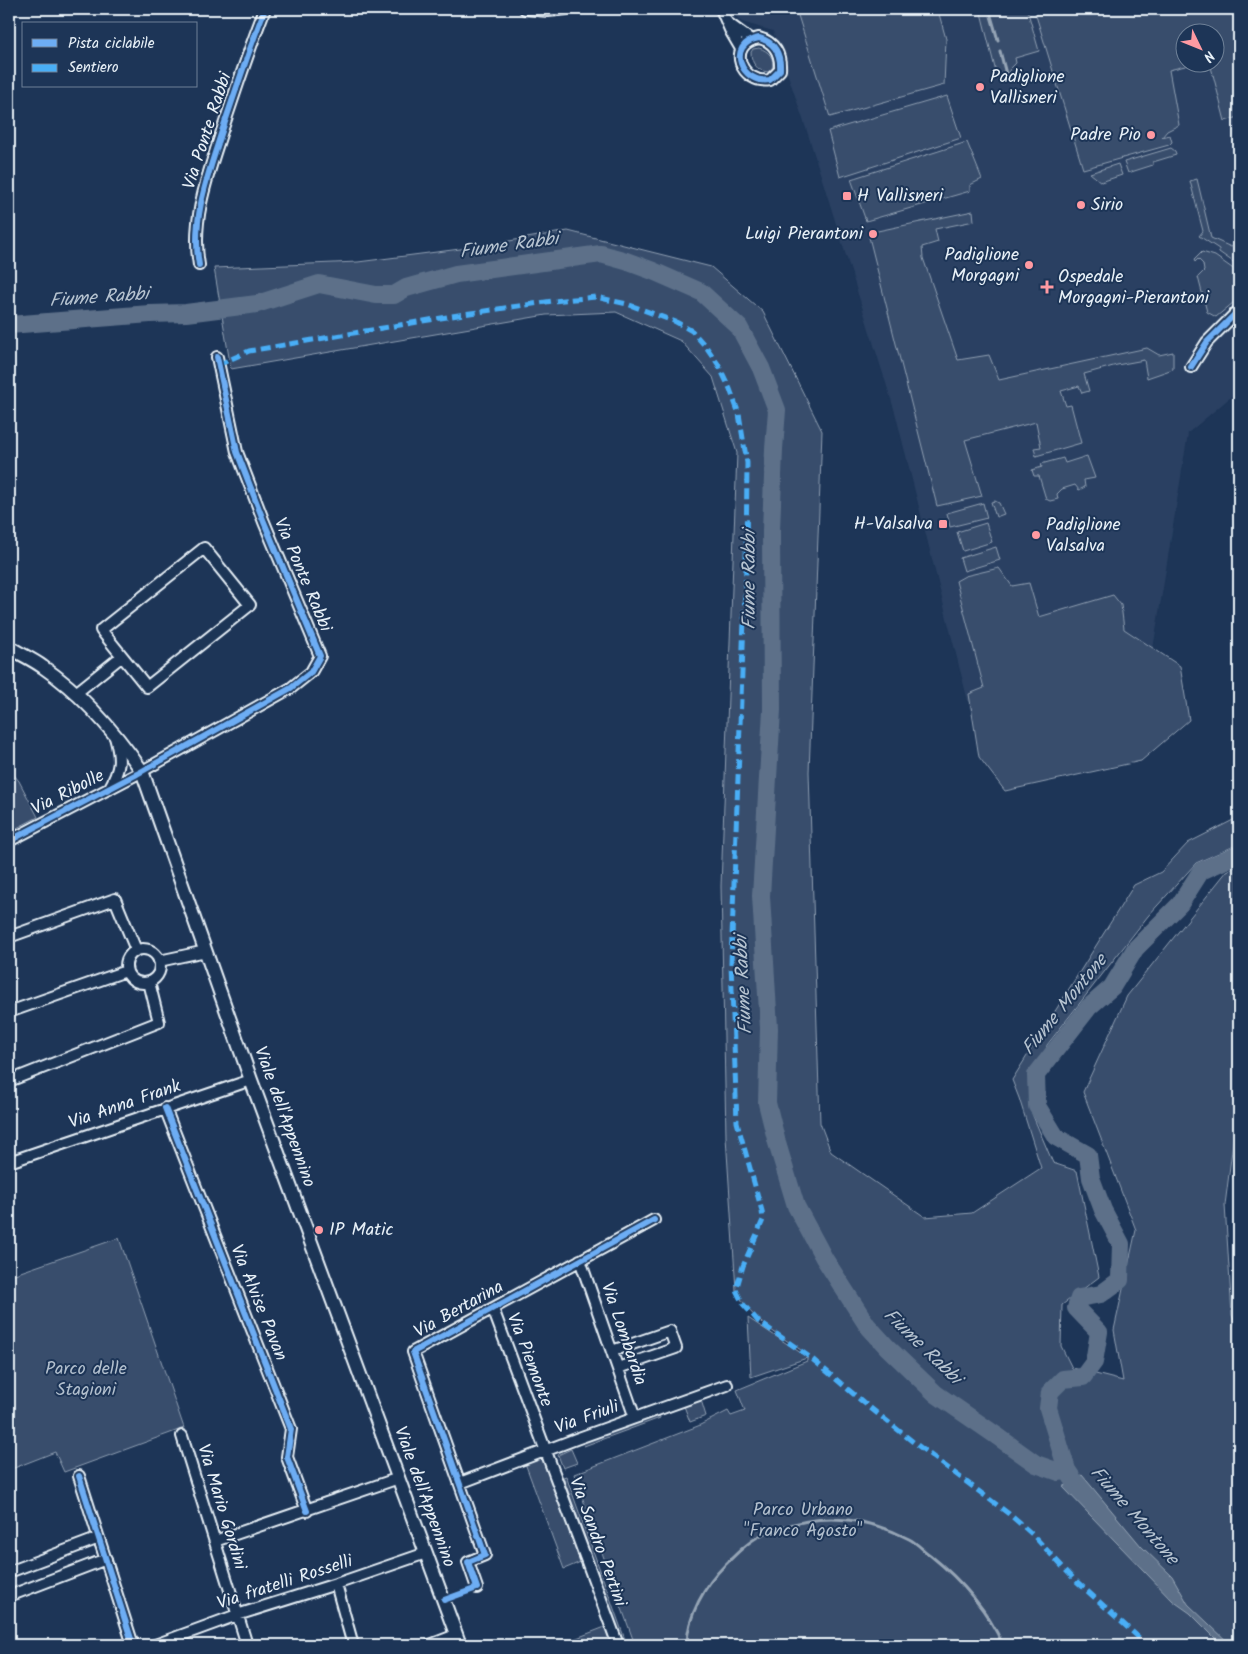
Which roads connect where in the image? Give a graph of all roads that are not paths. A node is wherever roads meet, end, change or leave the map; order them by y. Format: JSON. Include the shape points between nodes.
{"nodes":[{"id":1,"x":265,"y":9,"type":"edge"},
{"id":2,"x":525,"y":9,"type":"edge"},
{"id":3,"x":566,"y":9,"type":"edge"},
{"id":4,"x":721,"y":9,"type":"edge"},
{"id":5,"x":728,"y":23,"type":"junction"},
{"id":6,"x":751,"y":40,"type":"junction"},
{"id":7,"x":742,"y":49,"type":"junction"},
{"id":8,"x":199,"y":265,"type":"dead end"},
{"id":9,"x":1239,"y":310,"type":"edge"},
{"id":10,"x":217,"y":357,"type":"dead end"},
{"id":11,"x":1191,"y":366,"type":"dead end"},
{"id":12,"x":9,"y":647,"type":"edge"},
{"id":13,"x":122,"y":656,"type":"junction"},
{"id":14,"x":76,"y":693,"type":"junction"},
{"id":15,"x":115,"y":736,"type":"junction"},
{"id":16,"x":142,"y":771,"type":"junction"},
{"id":17,"x":109,"y":789,"type":"junction"},
{"id":18,"x":9,"y":840,"type":"edge"},
{"id":19,"x":9,"y":936,"type":"edge"},
{"id":20,"x":136,"y":950,"type":"junction"},
{"id":21,"x":206,"y":950,"type":"junction"},
{"id":22,"x":159,"y":961,"type":"junction"},
{"id":23,"x":126,"y":970,"type":"junction"},
{"id":24,"x":149,"y":982,"type":"junction"},
{"id":25,"x":9,"y":1012,"type":"edge"},
{"id":26,"x":251,"y":1080,"type":"junction"},
{"id":27,"x":9,"y":1082,"type":"edge"},
{"id":28,"x":165,"y":1108,"type":"junction"},
{"id":29,"x":9,"y":1162,"type":"edge"},
{"id":30,"x":654,"y":1220,"type":"dead end"},
{"id":31,"x":580,"y":1260,"type":"junction"},
{"id":32,"x":493,"y":1309,"type":"junction"},
{"id":33,"x":612,"y":1352,"type":"junction"},
{"id":34,"x":618,"y":1368,"type":"junction"},
{"id":35,"x":726,"y":1385,"type":"dead end"},
{"id":36,"x":634,"y":1418,"type":"junction"},
{"id":37,"x":182,"y":1436,"type":"dead end"},
{"id":38,"x":546,"y":1450,"type":"junction"},
{"id":39,"x":79,"y":1476,"type":"dead end"},
{"id":40,"x":398,"y":1478,"type":"junction"},
{"id":41,"x":460,"y":1483,"type":"junction"},
{"id":42,"x":307,"y":1511,"type":"junction"},
{"id":43,"x":99,"y":1538,"type":"junction"},
{"id":44,"x":215,"y":1541,"type":"junction"},
{"id":45,"x":426,"y":1553,"type":"junction"},
{"id":46,"x":106,"y":1559,"type":"junction"},
{"id":47,"x":9,"y":1572,"type":"edge"},
{"id":48,"x":336,"y":1584,"type":"junction"},
{"id":49,"x":476,"y":1588,"type":"dead end"},
{"id":50,"x":9,"y":1596,"type":"edge"},
{"id":51,"x":237,"y":1615,"type":"junction"},
{"id":52,"x":458,"y":1640,"type":"edge"},
{"id":53,"x":133,"y":1645,"type":"edge"},
{"id":54,"x":155,"y":1645,"type":"edge"},
{"id":55,"x":247,"y":1645,"type":"edge"},
{"id":56,"x":353,"y":1645,"type":"edge"},
{"id":57,"x":430,"y":1645,"type":"edge"},
{"id":58,"x":618,"y":1645,"type":"edge"}],
"edges":[{"from":1,"to":8,"type":"street","name":"Via Ponte Rabbi","via":[[202,197],[196,248]]},
{"from":2,"to":3,"type":"street"},
{"from":4,"to":5,"type":"street"},
{"from":5,"to":6,"type":"street"},
{"from":5,"to":7,"type":"street"},
{"from":6,"to":7,"type":"street"},
{"from":6,"to":7,"type":"street","via":[[766,40],[775,48],[780,62],[776,76],[765,81],[748,74],[741,65]]},
{"from":9,"to":11,"type":"street","via":[[1207,342]]},
{"from":10,"to":16,"type":"street","name":"Via Ponte Rabbi","via":[[237,452],[320,656],[310,672],[291,688]]},
{"from":12,"to":14,"type":"main road","name":"Viale dell'Appennino","via":[[42,666]]},
{"from":13,"to":13,"type":"street","via":[[147,687],[250,605],[204,548],[102,630]]},
{"from":13,"to":14,"type":"street"},
{"from":14,"to":15,"type":"main road","name":"Viale dell'Appennino"},
{"from":15,"to":16,"type":"main road","name":"Viale dell'Appennino"},
{"from":15,"to":17,"type":"street","via":[[119,768]]},
{"from":16,"to":17,"type":"street","name":"Via Ribolle"},
{"from":16,"to":21,"type":"main road","name":"Viale dell'Appennino"},
{"from":17,"to":18,"type":"street","name":"Via Ribolle"},
{"from":19,"to":20,"type":"street","via":[[115,899]]},
{"from":20,"to":22,"type":"street","via":[[153,952]]},
{"from":20,"to":23,"type":"street","via":[[128,956]]},
{"from":21,"to":22,"type":"street"},
{"from":21,"to":26,"type":"main road","name":"Viale dell'Appennino"},
{"from":22,"to":24,"type":"street","via":[[157,976]]},
{"from":23,"to":24,"type":"street","via":[[132,980]]},
{"from":23,"to":25,"type":"street"},
{"from":24,"to":27,"type":"street","via":[[159,1022]]},
{"from":26,"to":28,"type":"street","name":"Via Anna Frank"},
{"from":26,"to":40,"type":"main road","name":"Viale dell'Appennino"},
{"from":28,"to":29,"type":"street","name":"Via Anna Frank"},
{"from":28,"to":42,"type":"street","name":"Via Alvise Pavan","via":[[291,1429],[287,1457]]},
{"from":30,"to":31,"type":"street","name":"Via Bertarina"},
{"from":31,"to":32,"type":"street","name":"Via Bertarina"},
{"from":31,"to":33,"type":"street","name":"Via Lombardia"},
{"from":32,"to":38,"type":"street","name":"Via Piemonte"},
{"from":32,"to":41,"type":"street","name":"Via Bertarina","via":[[414,1352]]},
{"from":33,"to":34,"type":"street","name":"Via Lombardia"},
{"from":33,"to":34,"type":"street","via":[[670,1331],[676,1348]]},
{"from":34,"to":36,"type":"street","name":"Via Lombardia"},
{"from":35,"to":36,"type":"street","name":"Via Friuli"},
{"from":36,"to":38,"type":"street","name":"Via Friuli"},
{"from":37,"to":44,"type":"street","name":"Via Mario Gordini"},
{"from":38,"to":41,"type":"street","name":"Via Friuli"},
{"from":38,"to":58,"type":"street","name":"Via Sandro Pertini"},
{"from":39,"to":43,"type":"street"},
{"from":40,"to":42,"type":"street"},
{"from":40,"to":45,"type":"main road","name":"Viale dell'Appennino"},
{"from":41,"to":49,"type":"street","name":"Via Bertarina","via":[[485,1556],[468,1562]]},
{"from":42,"to":44,"type":"street"},
{"from":43,"to":46,"type":"street"},
{"from":43,"to":47,"type":"street"},
{"from":44,"to":51,"type":"street","name":"Via Mario Gordini"},
{"from":45,"to":48,"type":"street","name":"Via fratelli Rosselli"},
{"from":45,"to":52,"type":"main road","name":"Viale dell'Appennino"},
{"from":46,"to":50,"type":"street"},
{"from":46,"to":53,"type":"street"},
{"from":48,"to":51,"type":"street","name":"Via fratelli Rosselli"},
{"from":48,"to":56,"type":"street"},
{"from":51,"to":54,"type":"street","name":"Via fratelli Rosselli"},
{"from":51,"to":55,"type":"street","name":"Via Mario Gordini"},
{"from":52,"to":57,"type":"street"}]}
